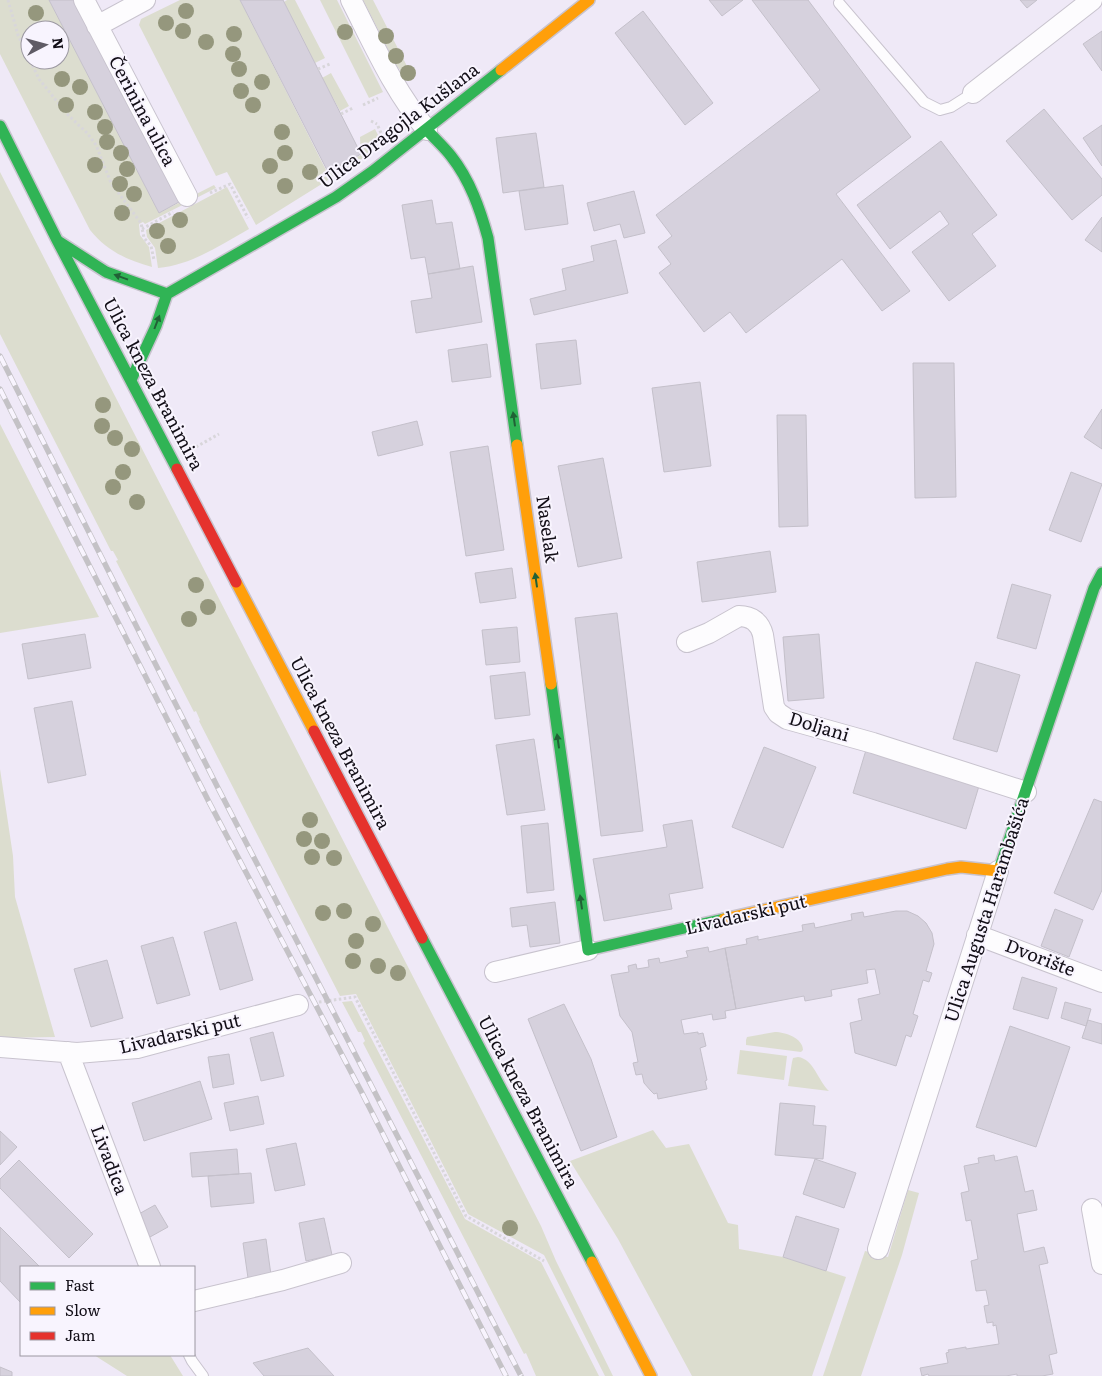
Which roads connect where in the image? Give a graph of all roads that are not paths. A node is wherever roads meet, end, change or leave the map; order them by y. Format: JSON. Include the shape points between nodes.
{"nodes":[{"id":1,"x":84,"y":0,"type":"edge"},
{"id":2,"x":145,"y":0,"type":"edge"},
{"id":3,"x":351,"y":0,"type":"edge"},
{"id":4,"x":589,"y":0,"type":"edge"},
{"id":5,"x":1092,"y":0,"type":"edge"},
{"id":6,"x":838,"y":3,"type":"dead end"},
{"id":7,"x":96,"y":26,"type":"junction"},
{"id":8,"x":973,"y":93,"type":"joint"},
{"id":9,"x":0,"y":126,"type":"edge"},
{"id":10,"x":427,"y":130,"type":"junction"},
{"id":11,"x":187,"y":196,"type":"dead end"},
{"id":12,"x":57,"y":240,"type":"junction"},
{"id":13,"x":167,"y":294,"type":"junction"},
{"id":14,"x":131,"y":380,"type":"junction"},
{"id":15,"x":1102,"y":573,"type":"edge"},
{"id":16,"x":687,"y":642,"type":"dead end"},
{"id":17,"x":1026,"y":792,"type":"junction"},
{"id":18,"x":998,"y":871,"type":"junction"},
{"id":19,"x":977,"y":935,"type":"junction"},
{"id":20,"x":588,"y":950,"type":"junction"},
{"id":21,"x":495,"y":972,"type":"dead end"},
{"id":22,"x":1102,"y":982,"type":"edge"},
{"id":23,"x":298,"y":1005,"type":"road end"},
{"id":24,"x":0,"y":1047,"type":"edge"},
{"id":25,"x":68,"y":1052,"type":"junction"},
{"id":26,"x":1092,"y":1209,"type":"dead end"},
{"id":27,"x":878,"y":1249,"type":"dead end"},
{"id":28,"x":341,"y":1264,"type":"dead end"},
{"id":29,"x":1102,"y":1264,"type":"edge"},
{"id":30,"x":150,"y":1266,"type":"edge"},
{"id":31,"x":195,"y":1301,"type":"edge"},
{"id":32,"x":190,"y":1356,"type":"edge"},
{"id":33,"x":203,"y":1376,"type":"edge"},
{"id":34,"x":651,"y":1376,"type":"edge"}],
"edges":[{"from":1,"to":7,"type":"street","name":"Čerinina ulica"},
{"from":2,"to":7,"type":"street"},
{"from":3,"to":10,"type":"street","via":[[398,90]]},
{"from":4,"to":10,"type":"street","name":"Ulica Dragojla Kušlana"},
{"from":5,"to":8,"type":"street"},
{"from":6,"to":8,"type":"lane","via":[[924,102],[940,110]]},
{"from":7,"to":11,"type":"street","name":"Čerinina ulica"},
{"from":9,"to":12,"type":"street","name":"Ulica kneza Branimira"},
{"from":10,"to":13,"type":"street","name":"Ulica Dragojla Kušlana","via":[[336,197]]},
{"from":20,"to":10,"type":"street","name":"Naselak","one_way":true,"via":[[488,238],[479,206],[466,180],[452,157]]},
{"from":13,"to":12,"type":"street","one_way":true,"via":[[106,272]]},
{"from":12,"to":14,"type":"street","name":"Ulica kneza Branimira"},
{"from":14,"to":13,"type":"street","one_way":true},
{"from":14,"to":34,"type":"street","name":"Ulica kneza Branimira"},
{"from":15,"to":17,"type":"street","name":"Ulica Augusta Harambašića","via":[[1094,588]]},
{"from":16,"to":17,"type":"street","name":"Doljani","via":[[739,616],[754,618],[762,628],[774,707],[787,719]]},
{"from":17,"to":18,"type":"street","name":"Ulica Augusta Harambašića"},
{"from":18,"to":19,"type":"street","name":"Ulica Augusta Harambašića"},
{"from":18,"to":20,"type":"street","name":"Livadarski put","via":[[961,867],[947,869]]},
{"from":19,"to":22,"type":"street","name":"Dvorište"},
{"from":19,"to":27,"type":"street","name":"Ulica Augusta Harambašića"},
{"from":20,"to":21,"type":"street","name":"Livadarski put"},
{"from":23,"to":25,"type":"street","name":"Livadarski put","via":[[137,1048]]},
{"from":24,"to":25,"type":"street","name":"Livadarski put"},
{"from":25,"to":30,"type":"street","name":"Livadica"},
{"from":26,"to":29,"type":"street"},
{"from":28,"to":31,"type":"street"},
{"from":32,"to":33,"type":"lane"}]}
